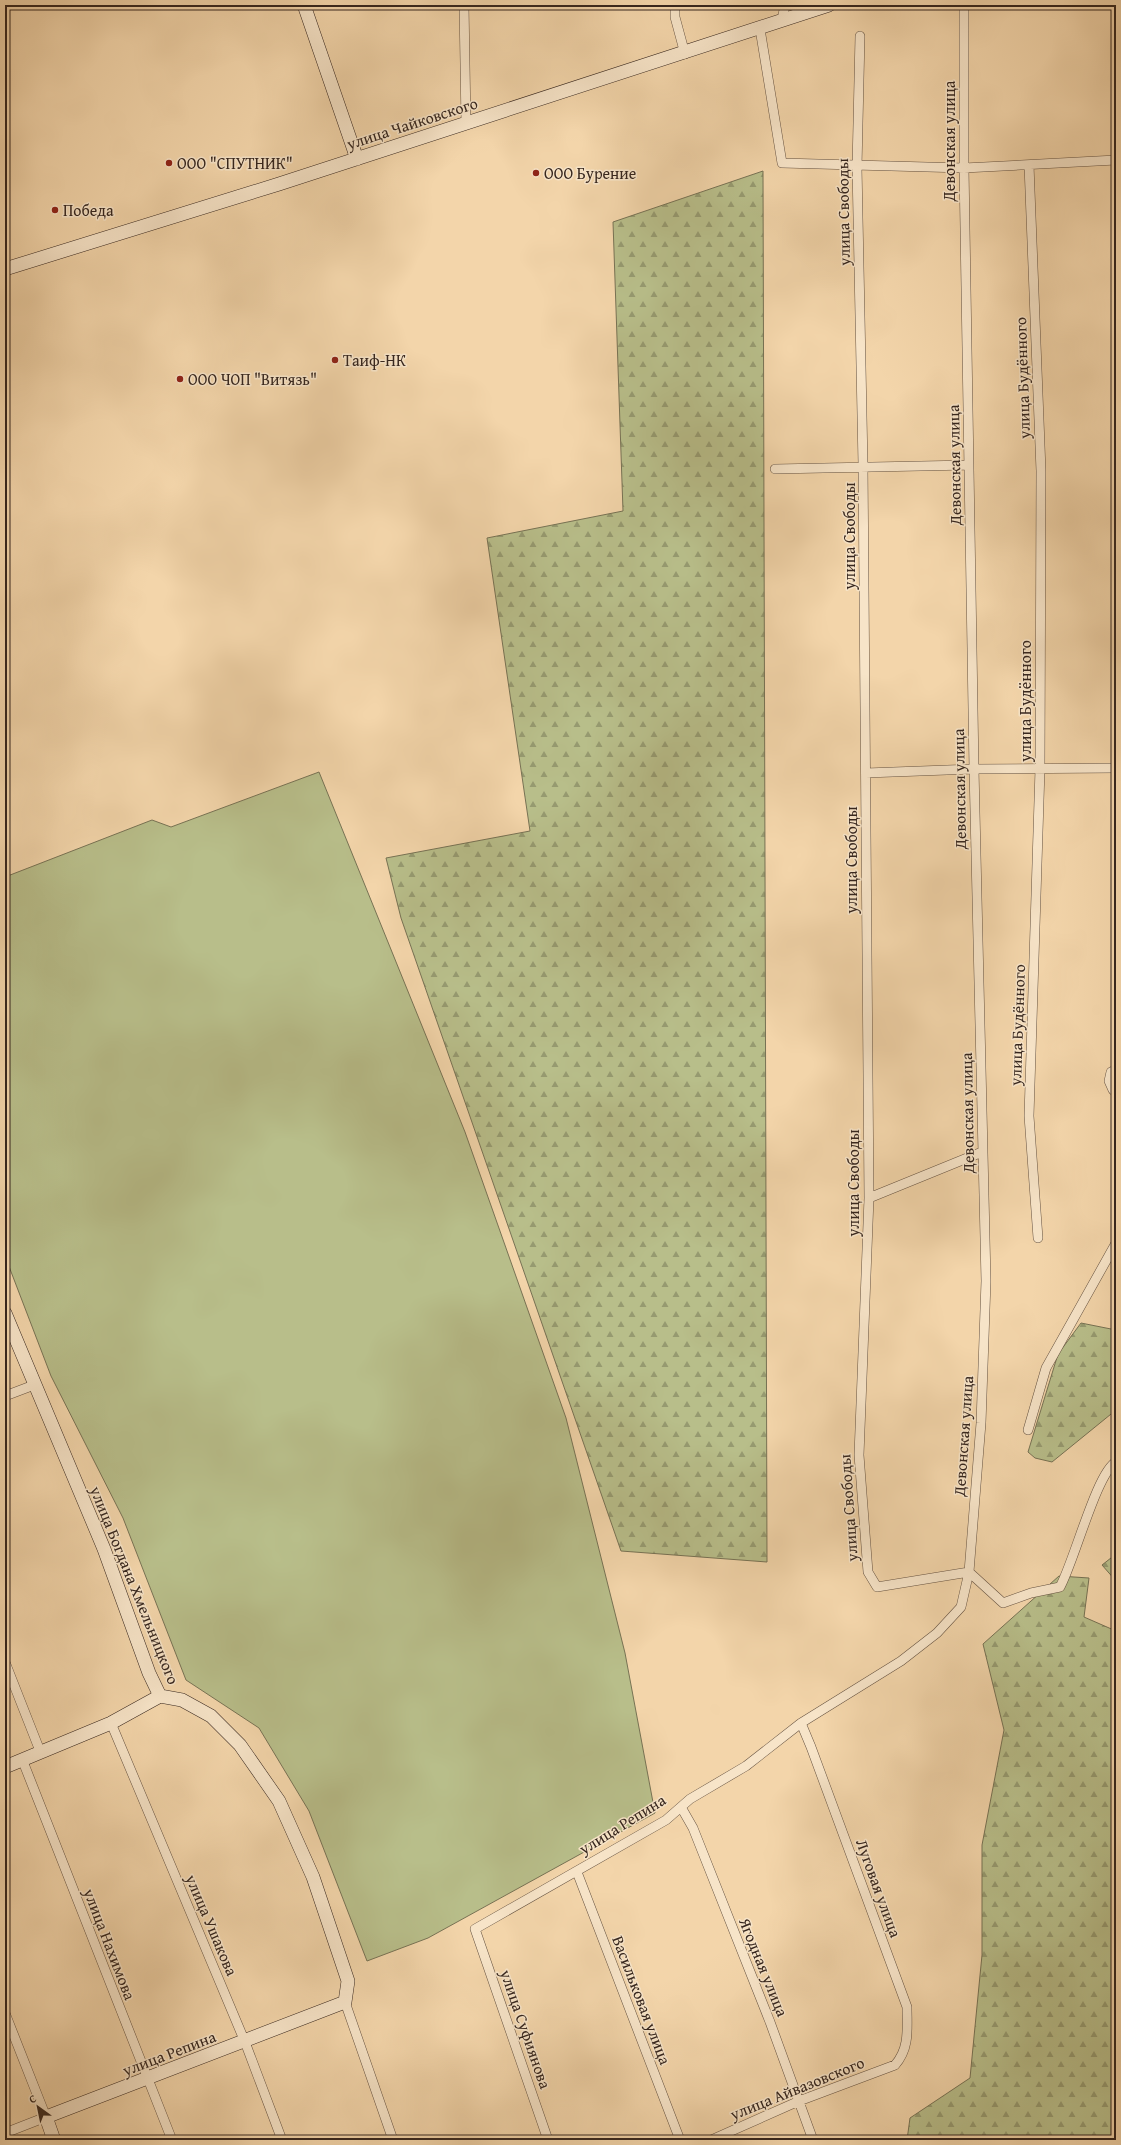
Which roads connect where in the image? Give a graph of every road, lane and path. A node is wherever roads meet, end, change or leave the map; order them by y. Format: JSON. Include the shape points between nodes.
{"nodes":[{"id":1,"x":304,"y":5,"type":"edge"},
{"id":2,"x":464,"y":5,"type":"edge"},
{"id":3,"x":675,"y":5,"type":"edge"},
{"id":4,"x":785,"y":5,"type":"edge"},
{"id":5,"x":829,"y":5,"type":"edge"},
{"id":6,"x":964,"y":5,"type":"edge"},
{"id":7,"x":782,"y":20,"type":"junction"},
{"id":8,"x":760,"y":29,"type":"junction"},
{"id":9,"x":860,"y":36,"type":"dead end"},
{"id":10,"x":685,"y":54,"type":"junction"},
{"id":11,"x":466,"y":123,"type":"junction"},
{"id":12,"x":357,"y":159,"type":"junction"},
{"id":13,"x":1116,"y":160,"type":"edge"},
{"id":14,"x":1029,"y":165,"type":"junction"},
{"id":15,"x":857,"y":167,"type":"junction"},
{"id":16,"x":964,"y":168,"type":"junction"},
{"id":17,"x":5,"y":269,"type":"edge"},
{"id":18,"x":968,"y":465,"type":"junction"},
{"id":19,"x":863,"y":466,"type":"junction"},
{"id":20,"x":775,"y":469,"type":"dead end"},
{"id":21,"x":1116,"y":768,"type":"edge"},
{"id":22,"x":974,"y":769,"type":"junction"},
{"id":23,"x":1040,"y":769,"type":"junction"},
{"id":24,"x":866,"y":774,"type":"junction"},
{"id":25,"x":1116,"y":1070,"type":"edge"},
{"id":26,"x":1116,"y":1090,"type":"edge"},
{"id":27,"x":982,"y":1152,"type":"junction"},
{"id":28,"x":869,"y":1198,"type":"junction"},
{"id":29,"x":1038,"y":1238,"type":"dead end"},
{"id":30,"x":1116,"y":1244,"type":"edge"},
{"id":31,"x":5,"y":1313,"type":"edge"},
{"id":32,"x":34,"y":1385,"type":"junction"},
{"id":33,"x":5,"y":1396,"type":"edge"},
{"id":34,"x":1028,"y":1430,"type":"dead end"},
{"id":35,"x":1116,"y":1462,"type":"edge"},
{"id":36,"x":969,"y":1572,"type":"junction"},
{"id":37,"x":5,"y":1662,"type":"edge"},
{"id":38,"x":160,"y":1696,"type":"junction"},
{"id":39,"x":110,"y":1723,"type":"junction"},
{"id":40,"x":800,"y":1723,"type":"junction"},
{"id":41,"x":40,"y":1751,"type":"junction"},
{"id":42,"x":22,"y":1759,"type":"junction"},
{"id":43,"x":5,"y":1767,"type":"edge"},
{"id":44,"x":681,"y":1807,"type":"junction"},
{"id":45,"x":577,"y":1872,"type":"junction"},
{"id":46,"x":475,"y":1929,"type":"joint"},
{"id":47,"x":345,"y":2002,"type":"junction"},
{"id":48,"x":5,"y":2013,"type":"edge"},
{"id":49,"x":245,"y":2042,"type":"junction"},
{"id":50,"x":895,"y":2065,"type":"joint"},
{"id":51,"x":147,"y":2079,"type":"junction"},
{"id":52,"x":799,"y":2101,"type":"junction"},
{"id":53,"x":46,"y":2118,"type":"junction"},
{"id":54,"x":5,"y":2133,"type":"edge"},
{"id":55,"x":54,"y":2140,"type":"edge"},
{"id":56,"x":172,"y":2140,"type":"edge"},
{"id":57,"x":282,"y":2140,"type":"edge"},
{"id":58,"x":393,"y":2140,"type":"edge"},
{"id":59,"x":548,"y":2140,"type":"edge"},
{"id":60,"x":680,"y":2140,"type":"edge"},
{"id":61,"x":711,"y":2140,"type":"edge"},
{"id":62,"x":813,"y":2140,"type":"edge"}],
"edges":[{"from":1,"to":12,"type":"street"},
{"from":2,"to":11,"type":"street"},
{"from":3,"to":10,"type":"street","via":[[675,17]]},
{"from":4,"to":7,"type":"street"},
{"from":5,"to":7,"type":"street","name":"улица Чайковского"},
{"from":6,"to":16,"type":"street","name":"Девонская улица"},
{"from":7,"to":8,"type":"street","name":"улица Чайковского"},
{"from":8,"to":10,"type":"street","name":"улица Чайковского"},
{"from":8,"to":15,"type":"street","via":[[782,163]]},
{"from":9,"to":15,"type":"street","name":"улица Свободы"},
{"from":10,"to":11,"type":"street","name":"улица Чайковского"},
{"from":11,"to":12,"type":"street","name":"улица Чайковского"},
{"from":12,"to":17,"type":"street","name":"улица Чайковского"},
{"from":13,"to":14,"type":"street"},
{"from":14,"to":16,"type":"street"},
{"from":14,"to":23,"type":"street","name":"улица Будённого","via":[[1041,471]]},
{"from":15,"to":16,"type":"street"},
{"from":15,"to":19,"type":"street","name":"улица Свободы"},
{"from":16,"to":18,"type":"street","name":"Девонская улица"},
{"from":18,"to":19,"type":"street"},
{"from":18,"to":22,"type":"street","name":"Девонская улица"},
{"from":19,"to":20,"type":"street"},
{"from":19,"to":24,"type":"street","name":"улица Свободы"},
{"from":21,"to":23,"type":"street"},
{"from":22,"to":23,"type":"street"},
{"from":22,"to":24,"type":"street"},
{"from":22,"to":27,"type":"street","name":"Девонская улица"},
{"from":23,"to":29,"type":"street","name":"улица Будённого","via":[[1029,1116]]},
{"from":24,"to":28,"type":"street","name":"улица Свободы"},
{"from":25,"to":26,"type":"street","via":[[1111,1072],[1109,1081],[1113,1090]]},
{"from":27,"to":28,"type":"street"},
{"from":27,"to":36,"type":"street","name":"Девонская улица","via":[[986,1281],[980,1423]]},
{"from":28,"to":36,"type":"street","name":"улица Свободы","via":[[859,1455],[868,1572],[877,1587]]},
{"from":30,"to":34,"type":"street","via":[[1046,1368]]},
{"from":31,"to":32,"type":"street","name":"улица Богдана Хмельницкого"},
{"from":32,"to":33,"type":"street"},
{"from":32,"to":38,"type":"street","name":"улица Богдана Хмельницкого","via":[[104,1549],[149,1673]]},
{"from":35,"to":36,"type":"street","via":[[1099,1485],[1068,1573],[1060,1587],[1031,1593],[1003,1603]]},
{"from":36,"to":40,"type":"street","name":"Девонская улица","via":[[961,1607],[937,1633],[901,1661]]},
{"from":37,"to":41,"type":"street"},
{"from":38,"to":39,"type":"street"},
{"from":38,"to":47,"type":"street","name":"улица Богдана Хмельницкого","via":[[182,1700],[211,1716],[240,1745],[279,1801],[313,1878],[348,1981]]},
{"from":39,"to":41,"type":"street"},
{"from":39,"to":49,"type":"street","name":"улица Ушакова"},
{"from":40,"to":44,"type":"street","name":"улица Репина","via":[[746,1766]]},
{"from":40,"to":50,"type":"street","name":"Луговая улица","via":[[907,2007],[907,2039],[902,2057]]},
{"from":41,"to":42,"type":"street"},
{"from":42,"to":43,"type":"street"},
{"from":42,"to":51,"type":"street","name":"улица Нахимова"},
{"from":44,"to":45,"type":"street","name":"улица Репина","via":[[666,1820]]},
{"from":44,"to":52,"type":"street","name":"Ягодная улица","via":[[693,1828]]},
{"from":45,"to":46,"type":"street","name":"улица Репина"},
{"from":45,"to":60,"type":"street","name":"Васильковая улица"},
{"from":46,"to":59,"type":"street","name":"улица Суфиянова"},
{"from":47,"to":49,"type":"street","name":"улица Репина"},
{"from":47,"to":58,"type":"street","name":"улица Богдана Хмельницкого"},
{"from":48,"to":53,"type":"street"},
{"from":49,"to":51,"type":"street","name":"улица Репина"},
{"from":49,"to":57,"type":"street","name":"улица Ушакова"},
{"from":50,"to":52,"type":"street","name":"улица Айвазовского"},
{"from":51,"to":53,"type":"street","name":"улица Репина"},
{"from":51,"to":56,"type":"street","name":"улица Нахимова"},
{"from":52,"to":61,"type":"street","name":"улица Айвазовского"},
{"from":52,"to":62,"type":"street","name":"Ягодная улица"},
{"from":53,"to":54,"type":"street","name":"улица Репина"},
{"from":53,"to":55,"type":"street"}]}
